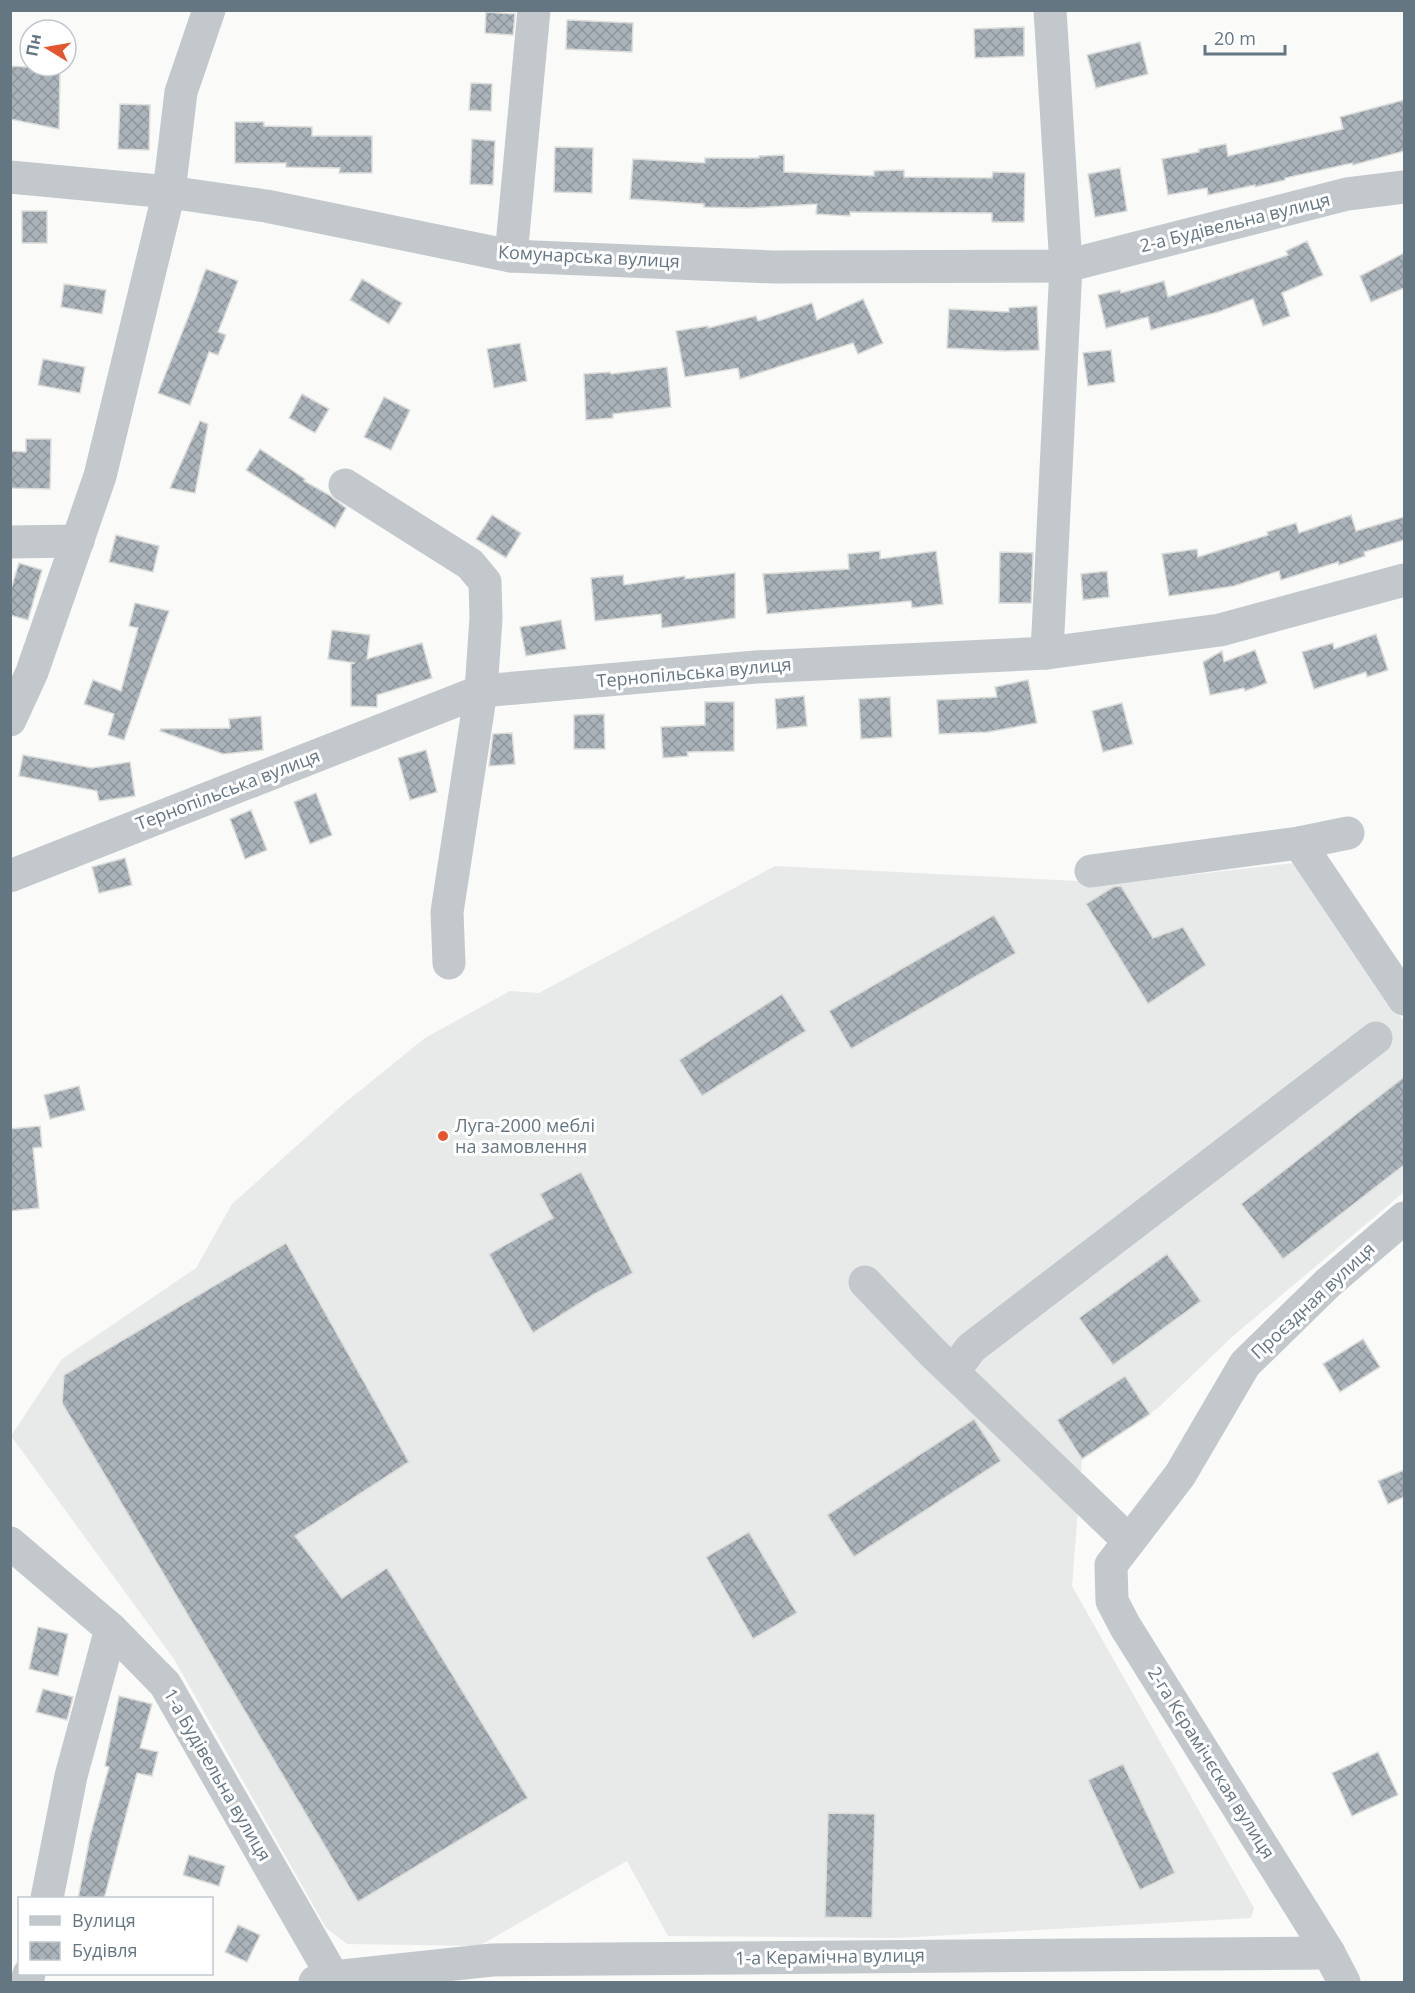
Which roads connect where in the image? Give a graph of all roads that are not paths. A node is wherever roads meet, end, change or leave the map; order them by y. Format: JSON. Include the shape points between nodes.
{"nodes":[{"id":1,"x":209,"y":10,"type":"edge"},
{"id":2,"x":534,"y":10,"type":"edge"},
{"id":3,"x":1050,"y":10,"type":"edge"},
{"id":4,"x":10,"y":177,"type":"edge"},
{"id":5,"x":1404,"y":187,"type":"edge"},
{"id":6,"x":170,"y":192,"type":"junction"},
{"id":7,"x":511,"y":256,"type":"junction"},
{"id":8,"x":1066,"y":266,"type":"junction"},
{"id":9,"x":345,"y":485,"type":"dead end"},
{"id":10,"x":78,"y":541,"type":"junction"},
{"id":11,"x":10,"y":542,"type":"edge"},
{"id":12,"x":1404,"y":580,"type":"edge"},
{"id":13,"x":1047,"y":653,"type":"junction"},
{"id":14,"x":481,"y":691,"type":"junction"},
{"id":15,"x":10,"y":720,"type":"edge"},
{"id":16,"x":1348,"y":833,"type":"dead end"},
{"id":17,"x":1299,"y":843,"type":"junction"},
{"id":18,"x":1091,"y":871,"type":"dead end"},
{"id":19,"x":10,"y":876,"type":"edge"},
{"id":20,"x":449,"y":963,"type":"dead end"},
{"id":21,"x":1404,"y":999,"type":"edge"},
{"id":22,"x":1376,"y":1038,"type":"dead end"},
{"id":23,"x":1404,"y":1218,"type":"edge"},
{"id":24,"x":865,"y":1282,"type":"dead end"},
{"id":25,"x":953,"y":1372,"type":"junction"},
{"id":26,"x":1130,"y":1541,"type":"junction"},
{"id":27,"x":10,"y":1543,"type":"edge"},
{"id":28,"x":111,"y":1629,"type":"junction"},
{"id":29,"x":47,"y":1897,"type":"edge"},
{"id":30,"x":1329,"y":1953,"type":"junction"},
{"id":31,"x":329,"y":1981,"type":"edge"},
{"id":32,"x":1344,"y":1983,"type":"edge"}],
"edges":[{"from":1,"to":6,"type":"street","via":[[181,92]]},
{"from":2,"to":7,"type":"street"},
{"from":3,"to":8,"type":"street"},
{"from":4,"to":6,"type":"street","name":"Комунарська вулиця"},
{"from":5,"to":8,"type":"street","name":"2-а Будівельна вулиця","via":[[1347,194]]},
{"from":6,"to":7,"type":"street","name":"Комунарська вулиця","via":[[266,206]]},
{"from":6,"to":10,"type":"street","via":[[100,477]]},
{"from":7,"to":8,"type":"street","name":"Комунарська вулиця","via":[[773,267]]},
{"from":8,"to":13,"type":"street"},
{"from":9,"to":14,"type":"street","via":[[470,564],[485,582]]},
{"from":10,"to":11,"type":"street"},
{"from":10,"to":15,"type":"street","via":[[32,672]]},
{"from":12,"to":13,"type":"street","name":"Тернопільська вулиця","via":[[1220,630]]},
{"from":13,"to":14,"type":"street","name":"Тернопільська вулиця","via":[[756,667]]},
{"from":14,"to":19,"type":"street","name":"Тернопільська вулиця"},
{"from":14,"to":20,"type":"street","via":[[447,912]]},
{"from":16,"to":17,"type":"street"},
{"from":17,"to":18,"type":"street"},
{"from":17,"to":21,"type":"street"},
{"from":22,"to":25,"type":"street","via":[[971,1348]]},
{"from":23,"to":26,"type":"street","name":"Проєздная вулиця","via":[[1328,1282],[1245,1365],[1180,1475]]},
{"from":24,"to":25,"type":"street"},
{"from":25,"to":26,"type":"street"},
{"from":26,"to":30,"type":"street","name":"2-га Кєрамічєская вулиця","via":[[1111,1565],[1112,1601]]},
{"from":27,"to":28,"type":"street","name":"1-а Будівельна вулиця"},
{"from":28,"to":29,"type":"street","via":[[71,1776]]},
{"from":28,"to":31,"type":"street","name":"1-а Будівельна вулиця","via":[[165,1684]]},
{"from":30,"to":31,"type":"street","name":"1-а Керамічна вулиця","via":[[492,1960]]},
{"from":30,"to":32,"type":"street","name":"2-га Кєрамічєская вулиця"}]}
